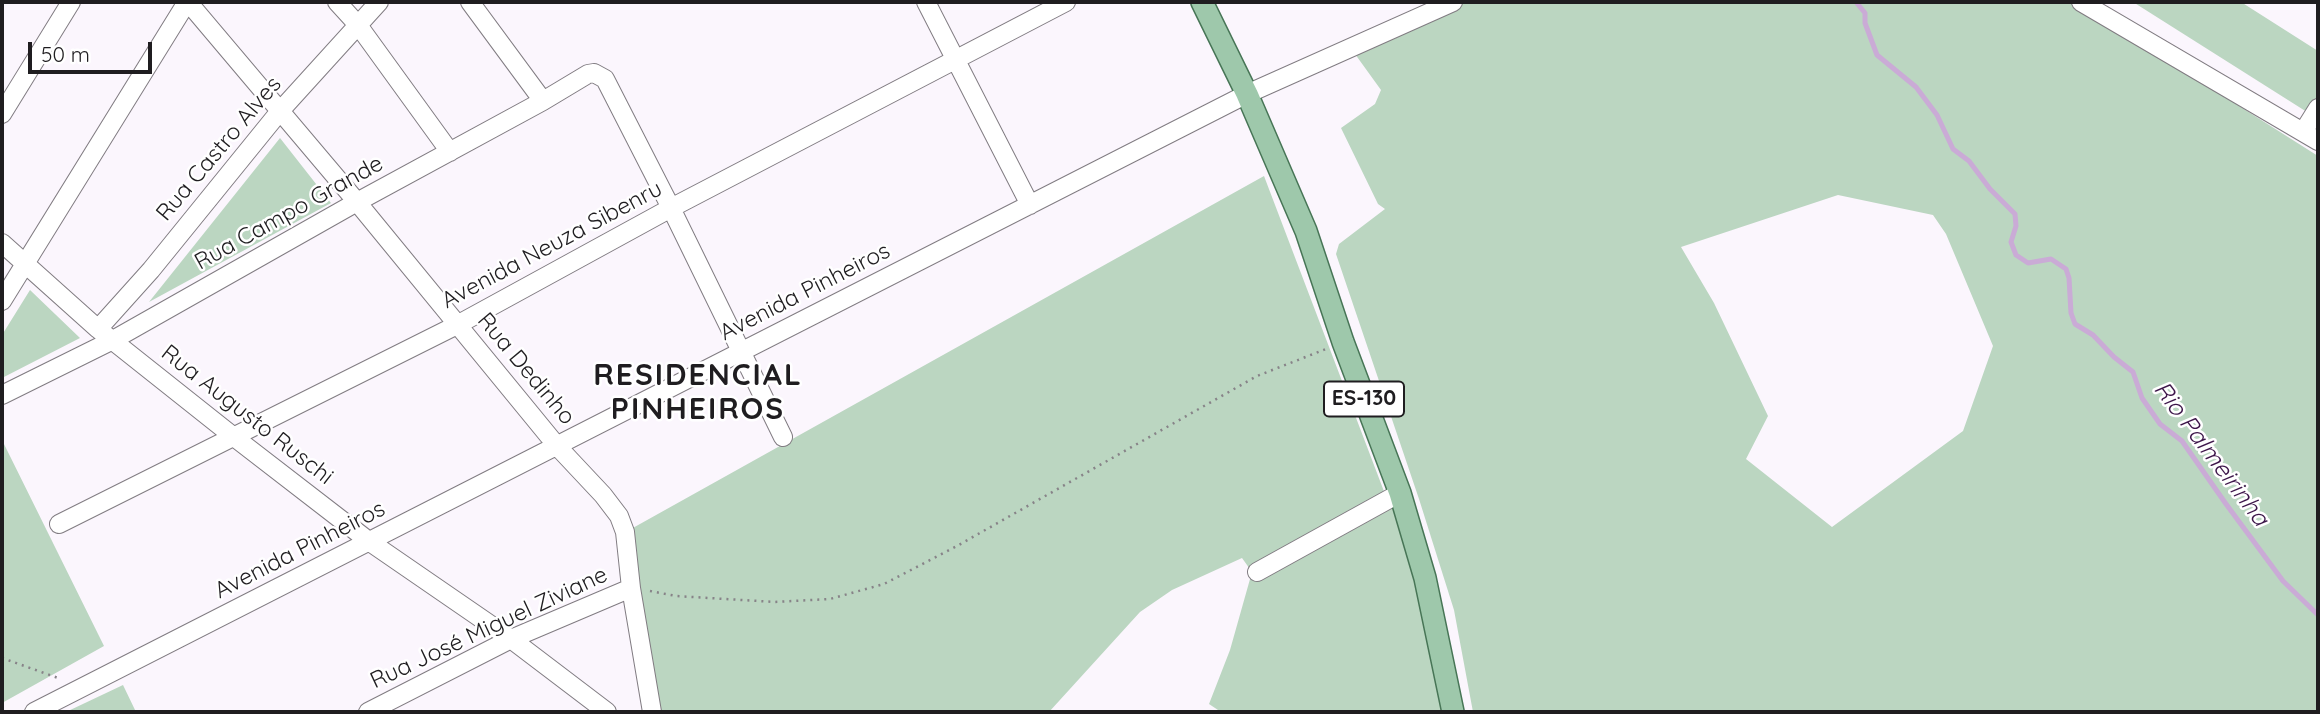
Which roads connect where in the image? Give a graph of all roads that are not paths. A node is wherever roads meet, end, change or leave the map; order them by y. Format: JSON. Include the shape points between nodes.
{"nodes":[{"id":1,"x":71,"y":2,"type":"edge"},
{"id":2,"x":188,"y":2,"type":"edge"},
{"id":3,"x":337,"y":2,"type":"edge"},
{"id":4,"x":379,"y":2,"type":"edge"},
{"id":5,"x":470,"y":2,"type":"edge"},
{"id":6,"x":926,"y":2,"type":"edge"},
{"id":7,"x":1066,"y":2,"type":"edge"},
{"id":8,"x":1202,"y":2,"type":"edge"},
{"id":9,"x":1453,"y":2,"type":"edge"},
{"id":10,"x":2081,"y":2,"type":"edge"},
{"id":11,"x":358,"y":25,"type":"junction"},
{"id":12,"x":955,"y":59,"type":"junction"},
{"id":13,"x":1247,"y":94,"type":"junction"},
{"id":14,"x":543,"y":101,"type":"junction"},
{"id":15,"x":2318,"y":108,"type":"edge"},
{"id":16,"x":281,"y":111,"type":"junction"},
{"id":17,"x":2,"y":114,"type":"edge"},
{"id":18,"x":2310,"y":136,"type":"edge"},
{"id":19,"x":450,"y":152,"type":"junction"},
{"id":20,"x":357,"y":202,"type":"junction"},
{"id":21,"x":1030,"y":205,"type":"junction"},
{"id":22,"x":671,"y":208,"type":"junction"},
{"id":23,"x":2,"y":243,"type":"edge"},
{"id":24,"x":27,"y":263,"type":"junction"},
{"id":25,"x":2,"y":301,"type":"edge"},
{"id":26,"x":457,"y":325,"type":"junction"},
{"id":27,"x":106,"y":335,"type":"junction"},
{"id":28,"x":742,"y":352,"type":"junction"},
{"id":29,"x":2,"y":395,"type":"edge"},
{"id":30,"x":234,"y":437,"type":"junction"},
{"id":31,"x":783,"y":437,"type":"dead end"},
{"id":32,"x":557,"y":446,"type":"junction"},
{"id":33,"x":1400,"y":492,"type":"junction"},
{"id":34,"x":59,"y":524,"type":"dead end"},
{"id":35,"x":369,"y":542,"type":"junction"},
{"id":36,"x":1257,"y":572,"type":"dead end"},
{"id":37,"x":631,"y":588,"type":"junction"},
{"id":38,"x":511,"y":639,"type":"junction"},
{"id":39,"x":34,"y":712,"type":"edge"},
{"id":40,"x":368,"y":712,"type":"edge"},
{"id":41,"x":607,"y":712,"type":"edge"},
{"id":42,"x":652,"y":712,"type":"edge"},
{"id":43,"x":1453,"y":712,"type":"edge"}],
"edges":[{"from":1,"to":17,"type":"street"},
{"from":2,"to":16,"type":"street","name":"Rua Dedinho"},
{"from":2,"to":24,"type":"street"},
{"from":3,"to":11,"type":"street"},
{"from":4,"to":11,"type":"street","name":"Rua Castro Alves"},
{"from":5,"to":14,"type":"street"},
{"from":6,"to":12,"type":"street"},
{"from":7,"to":12,"type":"street","name":"Avenida Neuza Sibenru"},
{"from":8,"to":13,"type":"main road","number":"ES-130"},
{"from":9,"to":13,"type":"street","name":"Avenida Pinheiros"},
{"from":10,"to":18,"type":"street"},
{"from":11,"to":16,"type":"street","name":"Rua Castro Alves"},
{"from":11,"to":19,"type":"street"},
{"from":12,"to":21,"type":"street"},
{"from":12,"to":22,"type":"street","name":"Avenida Neuza Sibenru"},
{"from":13,"to":21,"type":"street","name":"Avenida Pinheiros"},
{"from":13,"to":33,"type":"main road","number":"ES-130","via":[[1306,231]]},
{"from":14,"to":19,"type":"street","name":"Rua Campo Grande"},
{"from":14,"to":22,"type":"street","name":"Rua Campo Grande","via":[[588,74],[605,79]]},
{"from":15,"to":18,"type":"street"},
{"from":16,"to":20,"type":"street","name":"Rua Dedinho"},
{"from":16,"to":27,"type":"street","name":"Rua Castro Alves","via":[[151,270]]},
{"from":19,"to":20,"type":"street","name":"Rua Campo Grande"},
{"from":20,"to":26,"type":"street","name":"Rua Dedinho"},
{"from":20,"to":27,"type":"street","name":"Rua Campo Grande"},
{"from":21,"to":28,"type":"street","name":"Avenida Pinheiros"},
{"from":22,"to":26,"type":"street","name":"Avenida Neuza Sibenru"},
{"from":22,"to":28,"type":"street"},
{"from":23,"to":24,"type":"street","name":"Rua Augusto Ruschi"},
{"from":24,"to":25,"type":"street"},
{"from":24,"to":27,"type":"street","name":"Rua Augusto Ruschi"},
{"from":26,"to":30,"type":"street","name":"Avenida Neuza Sibenru"},
{"from":26,"to":32,"type":"street","name":"Rua Dedinho"},
{"from":27,"to":29,"type":"street","name":"Rua Campo Grande"},
{"from":27,"to":30,"type":"street","name":"Rua Augusto Ruschi"},
{"from":28,"to":31,"type":"street"},
{"from":28,"to":32,"type":"street","name":"Avenida Pinheiros"},
{"from":30,"to":34,"type":"street","name":"Avenida Neuza Sibenru"},
{"from":30,"to":35,"type":"street","name":"Rua Augusto Ruschi"},
{"from":32,"to":35,"type":"street","name":"Avenida Pinheiros"},
{"from":32,"to":37,"type":"street","name":"Rua Dedinho","via":[[619,516]]},
{"from":33,"to":36,"type":"street"},
{"from":33,"to":43,"type":"main road","number":"ES-130","via":[[1422,568]]},
{"from":35,"to":38,"type":"street","name":"Rua Augusto Ruschi"},
{"from":35,"to":39,"type":"street","name":"Avenida Pinheiros"},
{"from":37,"to":38,"type":"street","name":"Rua José Miguel Ziviane"},
{"from":37,"to":42,"type":"street","name":"Rua Dedinho"},
{"from":38,"to":40,"type":"street","name":"Rua José Miguel Ziviane"},
{"from":38,"to":41,"type":"street","name":"Rua Augusto Ruschi"}]}
